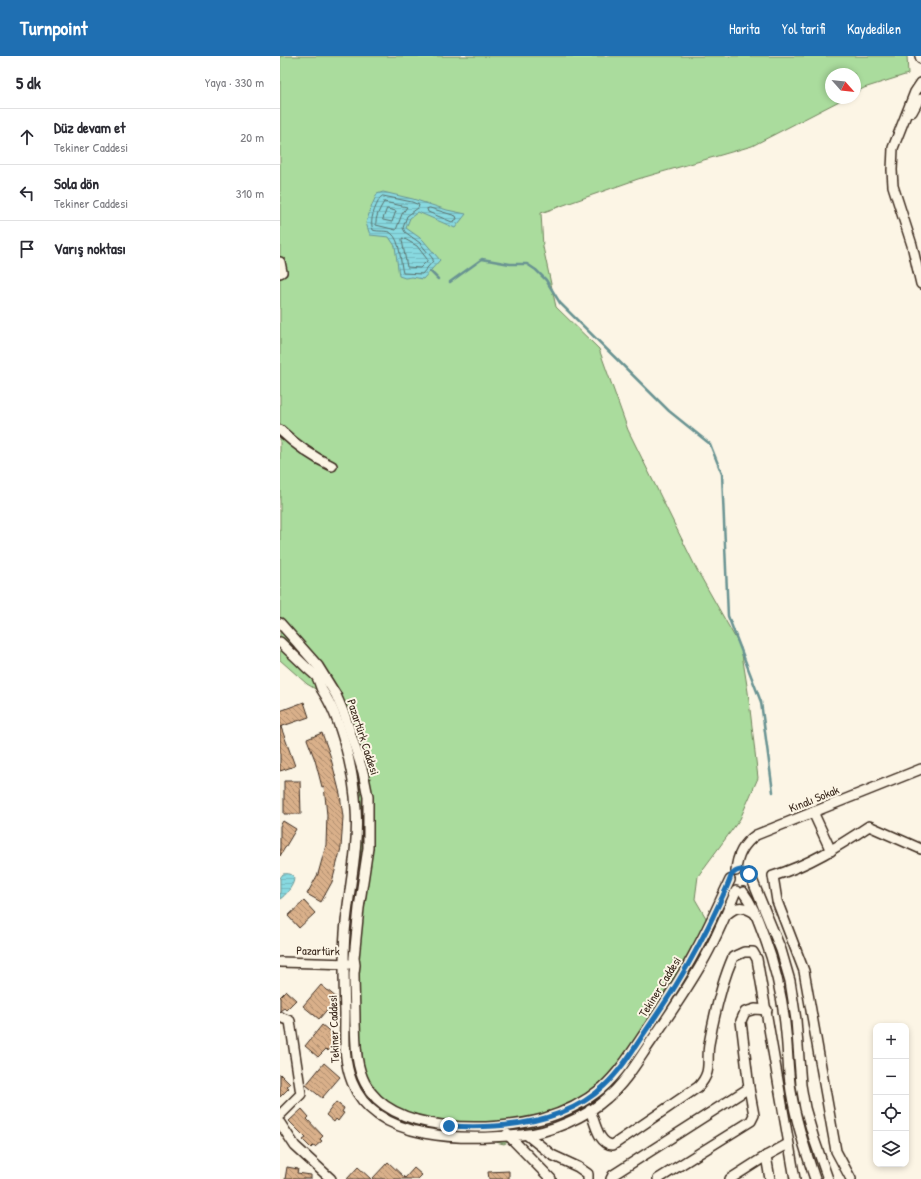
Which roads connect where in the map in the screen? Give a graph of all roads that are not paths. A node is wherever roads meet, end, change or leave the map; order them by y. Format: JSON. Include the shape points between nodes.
{"nodes":[{"id":1,"x":920,"y":56,"type":"edge"},
{"id":2,"x":921,"y":59,"type":"edge"},
{"id":3,"x":921,"y":83,"type":"edge"},
{"id":4,"x":921,"y":99,"type":"edge"},
{"id":5,"x":892,"y":170,"type":"junction"},
{"id":6,"x":917,"y":244,"type":"edge"},
{"id":7,"x":280,"y":262,"type":"edge"},
{"id":8,"x":280,"y":273,"type":"edge"},
{"id":9,"x":921,"y":284,"type":"edge"},
{"id":10,"x":280,"y":430,"type":"edge"},
{"id":11,"x":332,"y":466,"type":"dead end"},
{"id":12,"x":280,"y":623,"type":"edge"},
{"id":13,"x":280,"y":642,"type":"edge"},
{"id":14,"x":921,"y":769,"type":"edge"},
{"id":15,"x":813,"y":812,"type":"junction"},
{"id":16,"x":921,"y":849,"type":"edge"},
{"id":17,"x":830,"y":851,"type":"junction"},
{"id":18,"x":736,"y":871,"type":"junction"},
{"id":19,"x":751,"y":877,"type":"junction"},
{"id":20,"x":730,"y":880,"type":"junction"},
{"id":21,"x":740,"y":891,"type":"junction"},
{"id":22,"x":755,"y":913,"type":"junction"},
{"id":23,"x":726,"y":915,"type":"junction"},
{"id":24,"x":280,"y":962,"type":"edge"},
{"id":25,"x":344,"y":968,"type":"junction"},
{"id":26,"x":355,"y":969,"type":"junction"},
{"id":27,"x":767,"y":1010,"type":"junction"},
{"id":28,"x":280,"y":1017,"type":"edge"},
{"id":29,"x":749,"y":1088,"type":"junction"},
{"id":30,"x":590,"y":1110,"type":"junction"},
{"id":31,"x":280,"y":1115,"type":"edge"},
{"id":32,"x":281,"y":1125,"type":"edge"},
{"id":33,"x":500,"y":1125,"type":"junction"},
{"id":34,"x":527,"y":1135,"type":"junction"},
{"id":35,"x":509,"y":1136,"type":"junction"},
{"id":36,"x":788,"y":1144,"type":"junction"},
{"id":37,"x":766,"y":1156,"type":"junction"},
{"id":38,"x":331,"y":1179,"type":"edge"},
{"id":39,"x":551,"y":1179,"type":"edge"},
{"id":40,"x":588,"y":1179,"type":"edge"},
{"id":41,"x":611,"y":1179,"type":"edge"},
{"id":42,"x":658,"y":1179,"type":"edge"},
{"id":43,"x":730,"y":1179,"type":"edge"},
{"id":44,"x":770,"y":1179,"type":"edge"},
{"id":45,"x":795,"y":1179,"type":"edge"},
{"id":46,"x":815,"y":1179,"type":"edge"},
{"id":47,"x":828,"y":1179,"type":"edge"},
{"id":48,"x":851,"y":1179,"type":"edge"}],
"edges":[{"from":1,"to":2,"type":"street"},
{"from":3,"to":5,"type":"street","via":[[893,148]]},
{"from":4,"to":5,"type":"street","via":[[912,112]]},
{"from":5,"to":6,"type":"street","via":[[893,186]]},
{"from":6,"to":9,"type":"street"},
{"from":7,"to":8,"type":"street"},
{"from":10,"to":11,"type":"street","via":[[313,457]]},
{"from":12,"to":26,"type":"street","name":"Pazartürk Caddesi","via":[[318,666],[336,695],[364,772],[368,797],[368,848],[355,941]]},
{"from":13,"to":25,"type":"street","name":"Pazartürk Caddesi","via":[[317,677],[339,726],[353,779],[357,830],[345,934]]},
{"from":14,"to":15,"type":"street","name":"Kınalı Sokak"},
{"from":15,"to":17,"type":"street"},
{"from":15,"to":18,"type":"street","name":"Kınalı Sokak","via":[[750,839],[742,849]]},
{"from":16,"to":17,"type":"street","via":[[870,826]]},
{"from":17,"to":48,"type":"street","via":[[792,871],[773,876],[777,901],[804,971],[836,1150]]},
{"from":18,"to":19,"type":"street","via":[[746,872]]},
{"from":18,"to":20,"type":"street","name":"Tekiner Caddesi"},
{"from":19,"to":21,"type":"street","name":"Tekiner Caddesi","via":[[750,888]]},
{"from":19,"to":47,"type":"street","via":[[781,950],[790,981],[805,1108]]},
{"from":20,"to":21,"type":"street","via":[[731,886]]},
{"from":20,"to":33,"type":"street","name":"Tekiner Caddesi","via":[[685,970],[611,1080],[584,1101],[557,1114],[528,1122]]},
{"from":21,"to":22,"type":"street","via":[[750,900]]},
{"from":21,"to":23,"type":"street","name":"Tekiner Caddesi"},
{"from":22,"to":23,"type":"street","via":[[739,907]]},
{"from":22,"to":46,"type":"street","via":[[778,979],[795,1114]]},
{"from":23,"to":30,"type":"street","name":"Tekiner Caddesi","via":[[704,961],[647,1048],[619,1086]]},
{"from":24,"to":25,"type":"street","name":"Pazartürk"},
{"from":25,"to":26,"type":"street","name":"Pazartürk"},
{"from":25,"to":35,"type":"street","name":"Tekiner Caddesi","via":[[345,1057],[352,1083],[367,1105],[386,1121],[429,1134]]},
{"from":26,"to":33,"type":"street","name":"Tekiner Caddesi","via":[[356,1057],[365,1083],[377,1100],[395,1112],[433,1124]]},
{"from":27,"to":29,"type":"street","via":[[745,1012],[741,1021]]},
{"from":27,"to":30,"type":"street","via":[[757,959],[753,952],[738,954],[733,957],[725,974],[708,1045],[705,1079],[698,1087],[613,1145],[607,1145],[602,1139]]},
{"from":27,"to":36,"type":"street"},
{"from":28,"to":31,"type":"street","via":[[290,1021],[301,1094]]},
{"from":29,"to":41,"type":"street","via":[[613,1175]]},
{"from":29,"to":42,"type":"street","via":[[754,1115],[751,1121]]},
{"from":30,"to":34,"type":"street","name":"Tekiner Caddesi","via":[[567,1122]]},
{"from":32,"to":38,"type":"street","via":[[295,1146]]},
{"from":33,"to":35,"type":"street"},
{"from":34,"to":35,"type":"street","name":"Tekiner Caddesi"},
{"from":34,"to":40,"type":"street","via":[[552,1155],[588,1174]]},
{"from":35,"to":39,"type":"street"},
{"from":36,"to":37,"type":"street"},
{"from":36,"to":45,"type":"street"},
{"from":37,"to":43,"type":"street"},
{"from":37,"to":44,"type":"street"}]}
